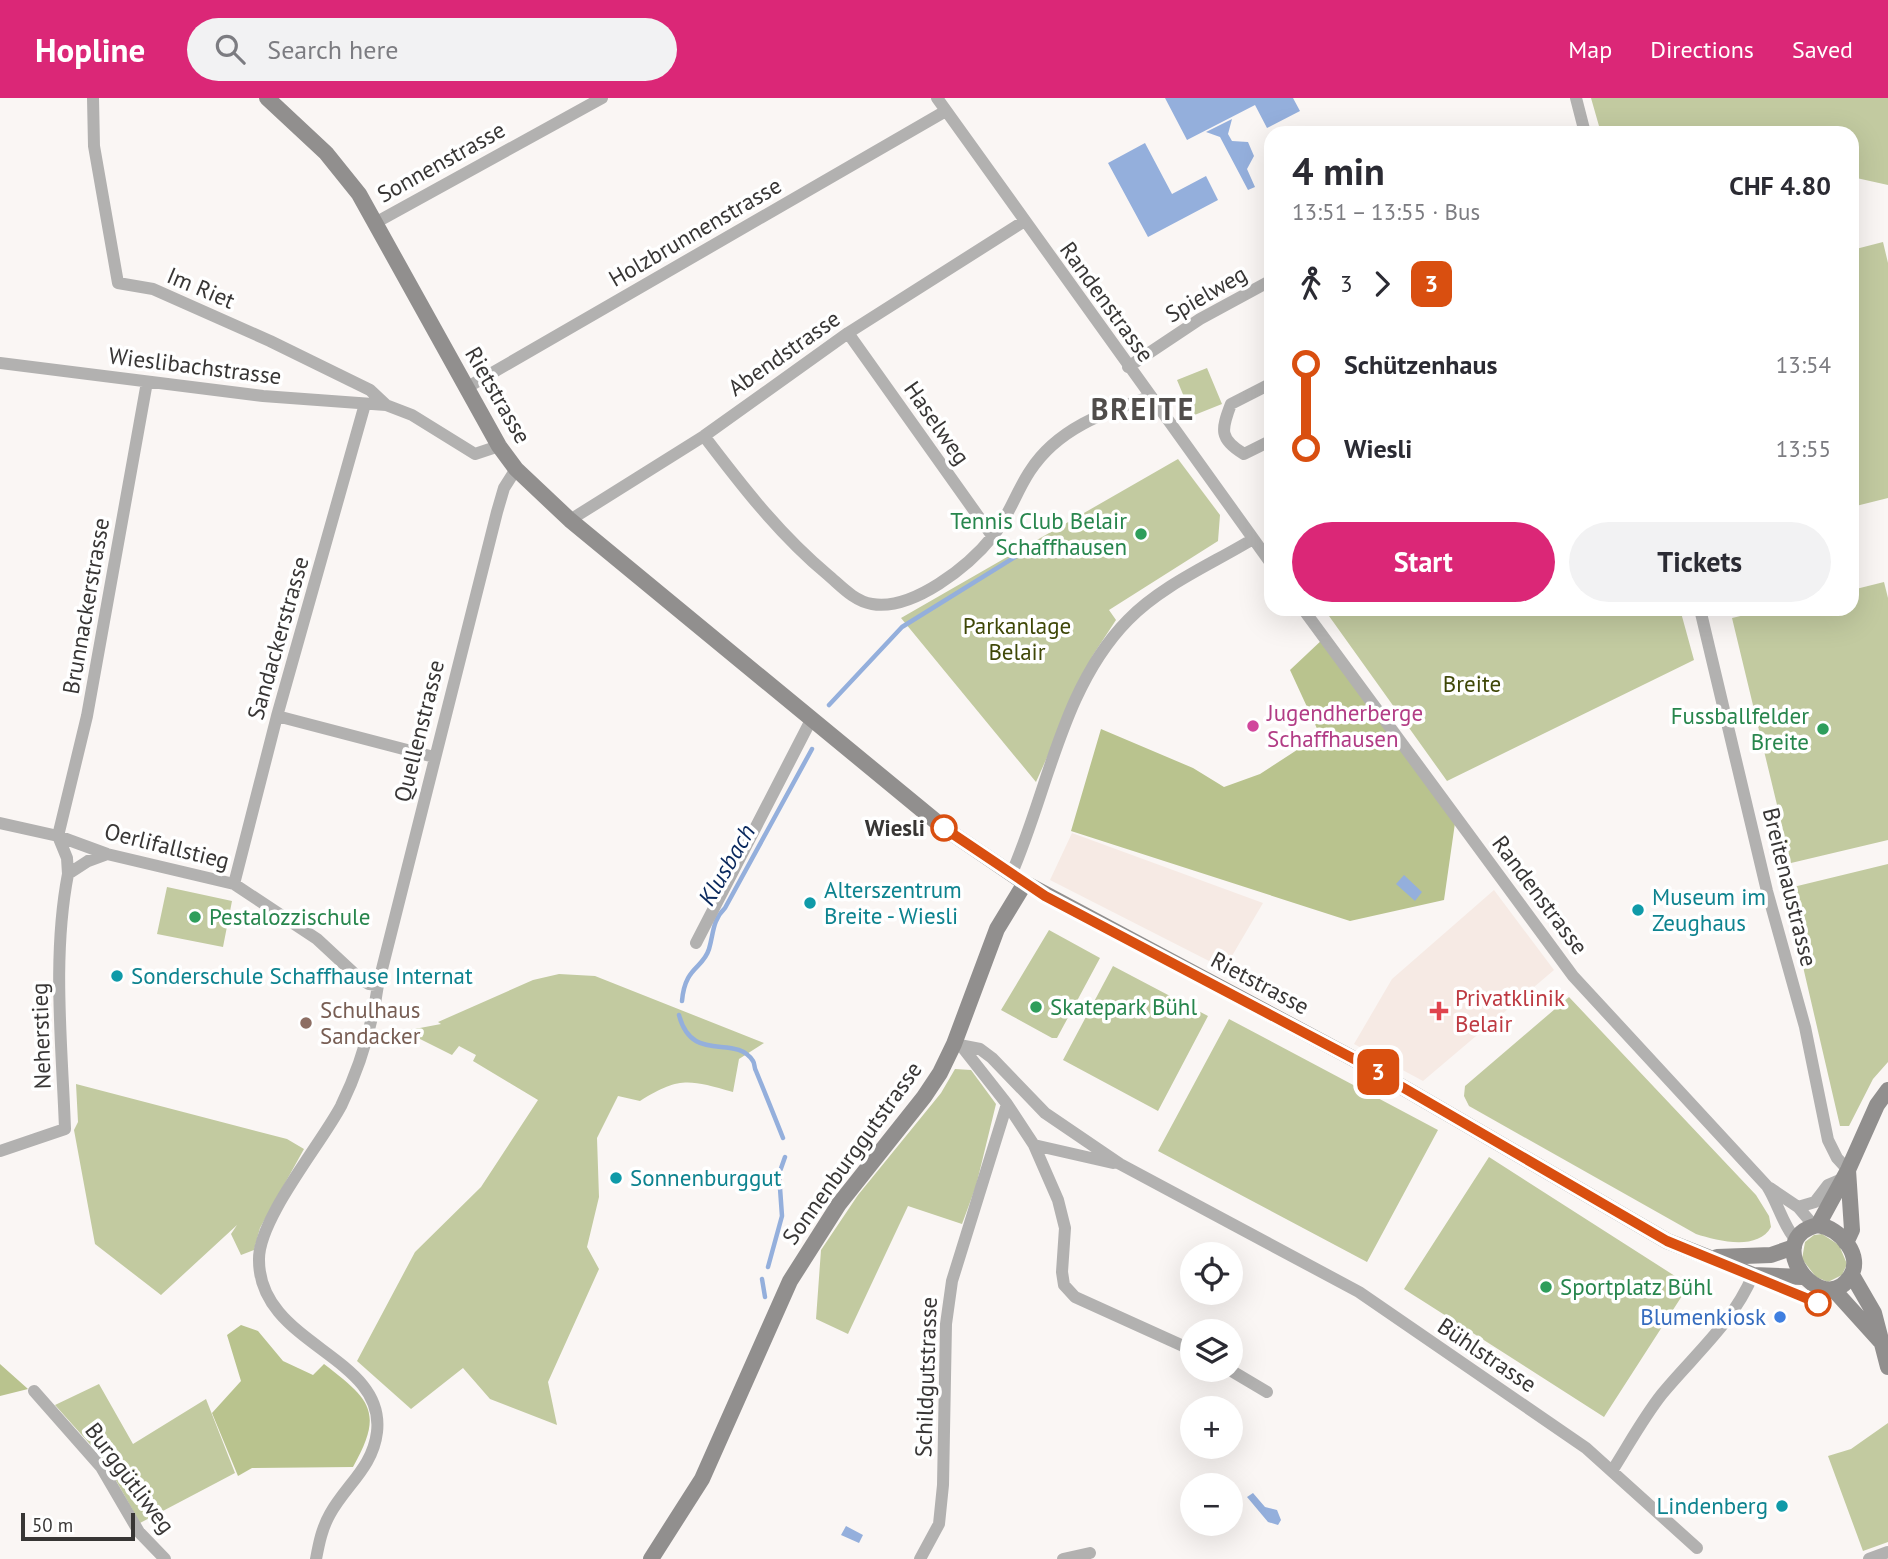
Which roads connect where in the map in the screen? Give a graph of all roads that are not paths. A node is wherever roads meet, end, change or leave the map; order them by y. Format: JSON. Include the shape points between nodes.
{"nodes":[{"id":1,"x":93,"y":98,"type":"edge"},
{"id":2,"x":267,"y":98,"type":"edge"},
{"id":3,"x":601,"y":98,"type":"edge"},
{"id":4,"x":937,"y":98,"type":"edge"},
{"id":5,"x":1576,"y":98,"type":"edge"},
{"id":6,"x":944,"y":112,"type":"junction"},
{"id":7,"x":1583,"y":126,"type":"edge"},
{"id":8,"x":1023,"y":222,"type":"junction"},
{"id":9,"x":375,"y":223,"type":"junction"},
{"id":10,"x":1264,"y":284,"type":"edge"},
{"id":11,"x":848,"y":333,"type":"junction"},
{"id":12,"x":0,"y":363,"type":"edge"},
{"id":13,"x":1128,"y":367,"type":"junction"},
{"id":14,"x":147,"y":382,"type":"junction"},
{"id":15,"x":1264,"y":387,"type":"edge"},
{"id":16,"x":466,"y":388,"type":"junction"},
{"id":17,"x":1150,"y":397,"type":"junction"},
{"id":18,"x":365,"y":404,"type":"junction"},
{"id":19,"x":386,"y":405,"type":"junction"},
{"id":20,"x":704,"y":436,"type":"junction"},
{"id":21,"x":1264,"y":444,"type":"edge"},
{"id":22,"x":499,"y":446,"type":"junction"},
{"id":23,"x":516,"y":469,"type":"junction"},
{"id":24,"x":570,"y":520,"type":"junction"},
{"id":25,"x":993,"y":537,"type":"junction"},
{"id":26,"x":1253,"y":539,"type":"junction"},
{"id":27,"x":1264,"y":554,"type":"edge"},
{"id":28,"x":1308,"y":616,"type":"edge"},
{"id":29,"x":1702,"y":616,"type":"edge"},
{"id":30,"x":277,"y":716,"type":"junction"},
{"id":31,"x":811,"y":720,"type":"junction"},
{"id":32,"x":434,"y":757,"type":"junction"},
{"id":33,"x":0,"y":823,"type":"edge"},
{"id":34,"x":58,"y":836,"type":"junction"},
{"id":35,"x":107,"y":854,"type":"junction"},
{"id":36,"x":68,"y":874,"type":"junction"},
{"id":37,"x":1018,"y":879,"type":"junction"},
{"id":38,"x":234,"y":884,"type":"junction"},
{"id":39,"x":696,"y":943,"type":"dead end"},
{"id":40,"x":378,"y":985,"type":"junction"},
{"id":41,"x":959,"y":1046,"type":"junction"},
{"id":42,"x":1888,"y":1090,"type":"edge"},
{"id":43,"x":1007,"y":1104,"type":"junction"},
{"id":44,"x":1034,"y":1145,"type":"junction"},
{"id":45,"x":0,"y":1151,"type":"edge"},
{"id":46,"x":1120,"y":1164,"type":"junction"},
{"id":47,"x":1845,"y":1175,"type":"junction"},
{"id":48,"x":1767,"y":1186,"type":"junction"},
{"id":49,"x":1798,"y":1207,"type":"junction"},
{"id":50,"x":1816,"y":1226,"type":"junction"},
{"id":51,"x":1846,"y":1243,"type":"junction"},
{"id":52,"x":1795,"y":1244,"type":"junction"},
{"id":53,"x":1708,"y":1257,"type":"junction"},
{"id":54,"x":1753,"y":1275,"type":"junction"},
{"id":55,"x":1852,"y":1275,"type":"junction"},
{"id":56,"x":1802,"y":1277,"type":"junction"},
{"id":57,"x":1833,"y":1289,"type":"junction"},
{"id":58,"x":1884,"y":1340,"type":"edge"},
{"id":59,"x":1180,"y":1345,"type":"edge"},
{"id":60,"x":1888,"y":1367,"type":"edge"},
{"id":61,"x":1243,"y":1378,"type":"edge"},
{"id":62,"x":34,"y":1391,"type":"dead end"},
{"id":63,"x":1267,"y":1392,"type":"dead end"},
{"id":64,"x":1612,"y":1471,"type":"junction"},
{"id":65,"x":1697,"y":1548,"type":"dead end"},
{"id":66,"x":1888,"y":1552,"type":"edge"},
{"id":67,"x":1090,"y":1553,"type":"dead end"},
{"id":68,"x":165,"y":1559,"type":"edge"},
{"id":69,"x":316,"y":1559,"type":"edge"},
{"id":70,"x":651,"y":1559,"type":"edge"},
{"id":71,"x":920,"y":1559,"type":"edge"},
{"id":72,"x":1063,"y":1559,"type":"edge"},
{"id":73,"x":1869,"y":1559,"type":"edge"}],
"edges":[{"from":1,"to":19,"type":"street","name":"Im Riet","via":[[94,146],[118,283],[153,289],[270,341],[370,390]]},
{"from":2,"to":9,"type":"street","name":"Rietstrasse","via":[[335,164]]},
{"from":3,"to":9,"type":"street","name":"Sonnenstrasse"},
{"from":4,"to":6,"type":"street","name":"Randenstrasse"},
{"from":5,"to":7,"type":"street"},
{"from":6,"to":8,"type":"street","name":"Randenstrasse"},
{"from":6,"to":16,"type":"street","name":"Holzbrunnenstrasse"},
{"from":8,"to":11,"type":"street","name":"Abendstrasse"},
{"from":8,"to":13,"type":"street","name":"Randenstrasse"},
{"from":9,"to":16,"type":"street","name":"Rietstrasse"},
{"from":10,"to":13,"type":"street","name":"Spielweg","via":[[1200,319]]},
{"from":11,"to":20,"type":"street","name":"Abendstrasse"},
{"from":11,"to":25,"type":"street","name":"Haselweg"},
{"from":12,"to":14,"type":"street","name":"Wieslibachstrasse"},
{"from":13,"to":17,"type":"street","name":"Randenstrasse"},
{"from":14,"to":18,"type":"street","name":"Wieslibachstrasse"},
{"from":14,"to":34,"type":"street","name":"Brunnackerstrasse","via":[[87,716]]},
{"from":15,"to":21,"type":"street","via":[[1231,404],[1224,438],[1244,454]]},
{"from":16,"to":22,"type":"street","name":"Rietstrasse"},
{"from":17,"to":25,"type":"street","via":[[1087,422],[1054,444],[1031,470]]},
{"from":17,"to":26,"type":"street","name":"Randenstrasse"},
{"from":18,"to":19,"type":"street","name":"Wieslibachstrasse"},
{"from":18,"to":30,"type":"street","name":"Sandackerstrasse"},
{"from":19,"to":22,"type":"street","via":[[412,415],[475,454]]},
{"from":20,"to":24,"type":"street","name":"Abendstrasse"},
{"from":20,"to":25,"type":"street","via":[[764,515],[853,597],[869,603],[887,605],[921,593],[960,569]]},
{"from":22,"to":23,"type":"street","name":"Rietstrasse"},
{"from":23,"to":24,"type":"street","name":"Rietstrasse"},
{"from":23,"to":32,"type":"street","name":"Quellenstrasse","via":[[504,488]]},
{"from":24,"to":31,"type":"street","name":"Rietstrasse"},
{"from":26,"to":27,"type":"street","name":"Randenstrasse"},
{"from":26,"to":37,"type":"street","name":"Sonnenburggutstrasse","via":[[1140,608],[1098,656],[1065,724]]},
{"from":28,"to":48,"type":"street","name":"Randenstrasse","via":[[1573,976]]},
{"from":29,"to":47,"type":"street","name":"Breitenaustrasse","via":[[1767,891],[1805,1027],[1828,1140]]},
{"from":30,"to":32,"type":"street"},
{"from":30,"to":38,"type":"street","name":"Sandackerstrasse"},
{"from":31,"to":37,"type":"street","name":"Rietstrasse","via":[[960,841]]},
{"from":31,"to":39,"type":"street"},
{"from":32,"to":40,"type":"street","name":"Quellenstrasse"},
{"from":33,"to":34,"type":"street","name":"Oerlifallstieg"},
{"from":34,"to":35,"type":"street","name":"Oerlifallstieg"},
{"from":34,"to":36,"type":"street","name":"Neherstieg"},
{"from":35,"to":36,"type":"street"},
{"from":35,"to":38,"type":"street","name":"Oerlifallstieg"},
{"from":36,"to":45,"type":"street","name":"Neherstieg","via":[[60,975],[65,1129]]},
{"from":37,"to":41,"type":"street","name":"Sonnenburggutstrasse"},
{"from":37,"to":53,"type":"street","name":"Rietstrasse","via":[[1354,1059],[1667,1241]]},
{"from":38,"to":40,"type":"street","name":"Oerlifallstieg","via":[[317,939],[359,978]]},
{"from":40,"to":69,"type":"street","name":"Quellenstrasse","via":[[357,1071],[273,1216],[259,1257],[262,1290],[276,1310],[361,1383],[373,1398],[378,1417],[372,1454],[331,1512]]},
{"from":41,"to":43,"type":"street"},
{"from":41,"to":46,"type":"street","name":"Bühlstrasse","via":[[980,1049],[1045,1113]]},
{"from":41,"to":70,"type":"street","name":"Sonnenburggutstrasse","via":[[806,1252],[702,1479]]},
{"from":42,"to":47,"type":"street"},
{"from":43,"to":44,"type":"street"},
{"from":43,"to":71,"type":"street","name":"Schildgutstrasse","via":[[952,1281],[946,1324],[939,1524]]},
{"from":44,"to":46,"type":"street","name":"Bühlstrasse"},
{"from":44,"to":59,"type":"street","via":[[1065,1228],[1064,1284],[1074,1297]]},
{"from":46,"to":64,"type":"street","name":"Bühlstrasse","via":[[1332,1275],[1586,1448]]},
{"from":47,"to":49,"type":"street","via":[[1828,1185],[1815,1202]]},
{"from":47,"to":50,"type":"street"},
{"from":47,"to":51,"type":"street","via":[[1852,1230]]},
{"from":48,"to":49,"type":"street","name":"Randenstrasse"},
{"from":48,"to":52,"type":"street","name":"Randenstrasse"},
{"from":49,"to":50,"type":"street","name":"Randenstrasse"},
{"from":50,"to":51,"type":"street","via":[[1830,1228]]},
{"from":50,"to":52,"type":"street"},
{"from":51,"to":55,"type":"street","via":[[1854,1261]]},
{"from":52,"to":53,"type":"street","name":"Rietstrasse","via":[[1771,1255]]},
{"from":52,"to":56,"type":"street","via":[[1795,1261]]},
{"from":53,"to":54,"type":"street","name":"Rietstrasse"},
{"from":54,"to":56,"type":"street","name":"Rietstrasse"},
{"from":54,"to":64,"type":"street","via":[[1721,1331],[1661,1396]]},
{"from":55,"to":57,"type":"street"},
{"from":55,"to":58,"type":"street"},
{"from":56,"to":57,"type":"street","via":[[1817,1287]]},
{"from":57,"to":58,"type":"street"},
{"from":58,"to":60,"type":"street"},
{"from":61,"to":63,"type":"street"},
{"from":62,"to":68,"type":"street","name":"Burggütliweg","via":[[101,1467],[139,1532]]},
{"from":64,"to":65,"type":"street","name":"Bühlstrasse"},
{"from":66,"to":73,"type":"street"},
{"from":67,"to":72,"type":"street"}]}
